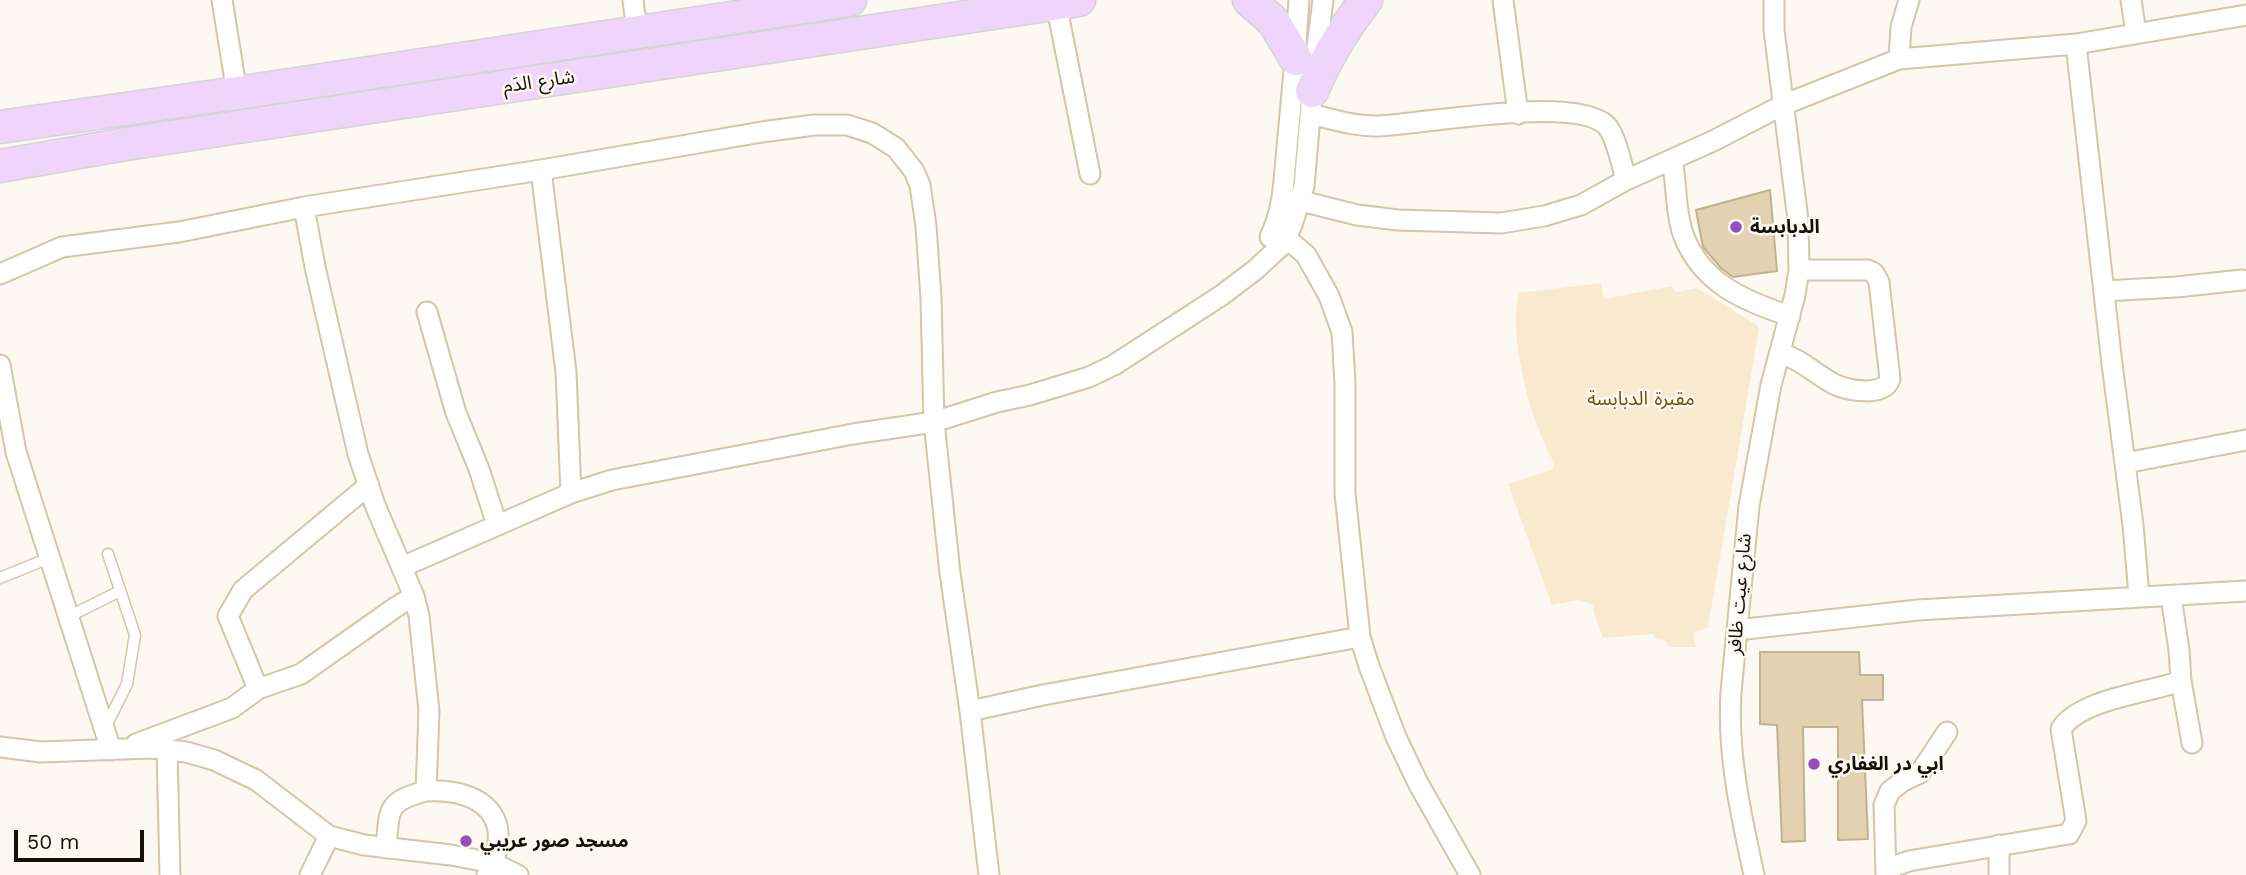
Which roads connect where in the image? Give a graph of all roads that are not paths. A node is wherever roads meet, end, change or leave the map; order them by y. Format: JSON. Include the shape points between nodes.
{"nodes":[{"id":1,"x":222,"y":0,"type":"edge"},
{"id":2,"x":633,"y":0,"type":"edge"},
{"id":3,"x":850,"y":0,"type":"edge"},
{"id":4,"x":1249,"y":0,"type":"edge"},
{"id":5,"x":1299,"y":0,"type":"edge"},
{"id":6,"x":1324,"y":0,"type":"edge"},
{"id":7,"x":1366,"y":0,"type":"edge"},
{"id":8,"x":1503,"y":0,"type":"edge"},
{"id":9,"x":1774,"y":0,"type":"edge"},
{"id":10,"x":1909,"y":0,"type":"edge"},
{"id":11,"x":2131,"y":0,"type":"edge"},
{"id":12,"x":1068,"y":2,"type":"edge"},
{"id":13,"x":2246,"y":15,"type":"edge"},
{"id":14,"x":637,"y":31,"type":"junction"},
{"id":15,"x":2136,"y":33,"type":"junction"},
{"id":16,"x":2076,"y":44,"type":"junction"},
{"id":17,"x":1296,"y":59,"type":"junction"},
{"id":18,"x":1899,"y":59,"type":"junction"},
{"id":19,"x":237,"y":93,"type":"junction"},
{"id":20,"x":1311,"y":103,"type":"junction"},
{"id":21,"x":1783,"y":105,"type":"junction"},
{"id":22,"x":1518,"y":114,"type":"junction"},
{"id":23,"x":0,"y":127,"type":"edge"},
{"id":24,"x":1672,"y":160,"type":"junction"},
{"id":25,"x":0,"y":166,"type":"edge"},
{"id":26,"x":541,"y":170,"type":"junction"},
{"id":27,"x":1090,"y":174,"type":"dead end"},
{"id":28,"x":1626,"y":180,"type":"junction"},
{"id":29,"x":1301,"y":201,"type":"junction"},
{"id":30,"x":304,"y":207,"type":"junction"},
{"id":31,"x":1280,"y":232,"type":"junction"},
{"id":32,"x":1799,"y":270,"type":"junction"},
{"id":33,"x":0,"y":274,"type":"edge"},
{"id":34,"x":2242,"y":280,"type":"dead end"},
{"id":35,"x":2104,"y":291,"type":"junction"},
{"id":36,"x":427,"y":312,"type":"dead end"},
{"id":37,"x":1790,"y":316,"type":"junction"},
{"id":38,"x":1780,"y":353,"type":"junction"},
{"id":39,"x":0,"y":365,"type":"edge"},
{"id":40,"x":934,"y":422,"type":"junction"},
{"id":41,"x":2246,"y":440,"type":"edge"},
{"id":42,"x":2125,"y":463,"type":"junction"},
{"id":43,"x":369,"y":485,"type":"junction"},
{"id":44,"x":571,"y":493,"type":"junction"},
{"id":45,"x":497,"y":525,"type":"junction"},
{"id":46,"x":108,"y":554,"type":"dead end"},
{"id":47,"x":49,"y":558,"type":"junction"},
{"id":48,"x":402,"y":567,"type":"junction"},
{"id":49,"x":0,"y":578,"type":"edge"},
{"id":50,"x":120,"y":591,"type":"junction"},
{"id":51,"x":2246,"y":591,"type":"edge"},
{"id":52,"x":414,"y":596,"type":"junction"},
{"id":53,"x":2139,"y":596,"type":"junction"},
{"id":54,"x":2171,"y":596,"type":"junction"},
{"id":55,"x":68,"y":618,"type":"junction"},
{"id":56,"x":1737,"y":630,"type":"junction"},
{"id":57,"x":1360,"y":637,"type":"junction"},
{"id":58,"x":2181,"y":681,"type":"junction"},
{"id":59,"x":258,"y":689,"type":"junction"},
{"id":60,"x":970,"y":711,"type":"junction"},
{"id":61,"x":105,"y":729,"type":"junction"},
{"id":62,"x":1947,"y":732,"type":"dead end"},
{"id":63,"x":2192,"y":743,"type":"dead end"},
{"id":64,"x":0,"y":747,"type":"edge"},
{"id":65,"x":117,"y":750,"type":"junction"},
{"id":66,"x":167,"y":750,"type":"junction"},
{"id":67,"x":426,"y":791,"type":"junction"},
{"id":68,"x":329,"y":836,"type":"junction"},
{"id":69,"x":1999,"y":845,"type":"junction"},
{"id":70,"x":386,"y":848,"type":"junction"},
{"id":71,"x":490,"y":869,"type":"edge"},
{"id":72,"x":170,"y":875,"type":"edge"},
{"id":73,"x":310,"y":875,"type":"edge"},
{"id":74,"x":518,"y":875,"type":"edge"},
{"id":75,"x":989,"y":875,"type":"edge"},
{"id":76,"x":1470,"y":875,"type":"edge"},
{"id":77,"x":1754,"y":875,"type":"edge"},
{"id":78,"x":1886,"y":875,"type":"edge"},
{"id":79,"x":1999,"y":875,"type":"edge"}],
"edges":[{"from":1,"to":19,"type":"street"},
{"from":2,"to":14,"type":"street"},
{"from":3,"to":14,"type":"main road","name":"شارع الدَم"},
{"from":4,"to":17,"type":"main road","via":[[1273,21]]},
{"from":5,"to":17,"type":"street"},
{"from":6,"to":20,"type":"street"},
{"from":7,"to":20,"type":"main road","via":[[1323,65]]},
{"from":8,"to":22,"type":"street"},
{"from":9,"to":21,"type":"street","name":"شارع عيت ظافر"},
{"from":10,"to":18,"type":"street"},
{"from":11,"to":15,"type":"street"},
{"from":12,"to":25,"type":"main road","name":"شارع الدَم"},
{"from":12,"to":27,"type":"street"},
{"from":13,"to":15,"type":"street"},
{"from":14,"to":19,"type":"main road","name":"شارع الدَم"},
{"from":15,"to":16,"type":"street"},
{"from":16,"to":18,"type":"street"},
{"from":16,"to":35,"type":"street"},
{"from":17,"to":31,"type":"street"},
{"from":18,"to":21,"type":"street"},
{"from":19,"to":23,"type":"main road","name":"شارع الدَم"},
{"from":20,"to":22,"type":"street","via":[[1347,123],[1377,126]]},
{"from":20,"to":29,"type":"street"},
{"from":21,"to":24,"type":"street"},
{"from":21,"to":32,"type":"street","name":"شارع عيت ظافر","via":[[1798,220]]},
{"from":22,"to":28,"type":"street","via":[[1577,113],[1601,122],[1610,132]]},
{"from":24,"to":28,"type":"street"},
{"from":24,"to":37,"type":"street","via":[[1683,234],[1703,270],[1735,295]]},
{"from":26,"to":30,"type":"street"},
{"from":26,"to":40,"type":"street","via":[[814,125],[847,125],[884,139],[906,160],[920,185],[929,274]]},
{"from":26,"to":44,"type":"street","via":[[566,372]]},
{"from":28,"to":29,"type":"street","via":[[1581,205],[1501,223],[1398,220]]},
{"from":29,"to":31,"type":"street"},
{"from":30,"to":33,"type":"street","via":[[179,232],[62,247]]},
{"from":30,"to":43,"type":"street","via":[[338,371]]},
{"from":31,"to":40,"type":"street","via":[[1255,270],[1149,344],[1089,377]]},
{"from":31,"to":57,"type":"street","via":[[1306,255],[1342,332],[1345,493]]},
{"from":32,"to":37,"type":"street","name":"شارع عيت ظافر"},
{"from":32,"to":38,"type":"street","via":[[1874,273],[1880,282],[1889,385],[1872,390],[1844,387]]},
{"from":34,"to":35,"type":"street"},
{"from":35,"to":42,"type":"street"},
{"from":36,"to":45,"type":"street","via":[[456,413]]},
{"from":37,"to":38,"type":"street","name":"شارع عيت ظافر"},
{"from":38,"to":56,"type":"street","name":"شارع عيت ظافر","via":[[1749,506]]},
{"from":39,"to":47,"type":"street","via":[[16,452]]},
{"from":40,"to":44,"type":"street","via":[[612,480]]},
{"from":40,"to":60,"type":"street"},
{"from":41,"to":42,"type":"street"},
{"from":42,"to":53,"type":"street"},
{"from":43,"to":48,"type":"street"},
{"from":43,"to":59,"type":"street","via":[[243,590],[228,616]]},
{"from":44,"to":45,"type":"street"},
{"from":45,"to":48,"type":"street"},
{"from":46,"to":50,"type":"lane"},
{"from":47,"to":49,"type":"lane"},
{"from":47,"to":55,"type":"street"},
{"from":48,"to":52,"type":"street"},
{"from":50,"to":55,"type":"lane"},
{"from":50,"to":61,"type":"lane","via":[[135,635],[127,684]]},
{"from":51,"to":54,"type":"street"},
{"from":52,"to":59,"type":"street","via":[[301,674]]},
{"from":52,"to":67,"type":"street","via":[[429,711]]},
{"from":53,"to":54,"type":"street"},
{"from":53,"to":56,"type":"street","via":[[1918,610]]},
{"from":54,"to":58,"type":"street"},
{"from":55,"to":61,"type":"street"},
{"from":56,"to":77,"type":"street","name":"شارع عيت ظافر","via":[[1730,736]]},
{"from":57,"to":60,"type":"street"},
{"from":57,"to":76,"type":"street","via":[[1396,737]]},
{"from":58,"to":63,"type":"street"},
{"from":58,"to":69,"type":"street","via":[[2072,715],[2061,729],[2076,821],[2072,831],[2065,836]]},
{"from":59,"to":65,"type":"street","via":[[232,708]]},
{"from":60,"to":75,"type":"street"},
{"from":61,"to":65,"type":"street"},
{"from":62,"to":78,"type":"street","via":[[1920,774],[1890,791],[1884,805]]},
{"from":64,"to":65,"type":"street","via":[[41,752]]},
{"from":65,"to":66,"type":"street"},
{"from":66,"to":68,"type":"street","via":[[238,770]]},
{"from":66,"to":72,"type":"street"},
{"from":67,"to":70,"type":"street","via":[[395,803]]},
{"from":67,"to":71,"type":"street","via":[[464,794],[485,806],[496,824],[498,842]]},
{"from":68,"to":70,"type":"street"},
{"from":68,"to":73,"type":"street"},
{"from":69,"to":78,"type":"street","via":[[1909,861]]},
{"from":69,"to":79,"type":"street"},
{"from":70,"to":71,"type":"street","via":[[452,855]]},
{"from":71,"to":74,"type":"street"}]}
